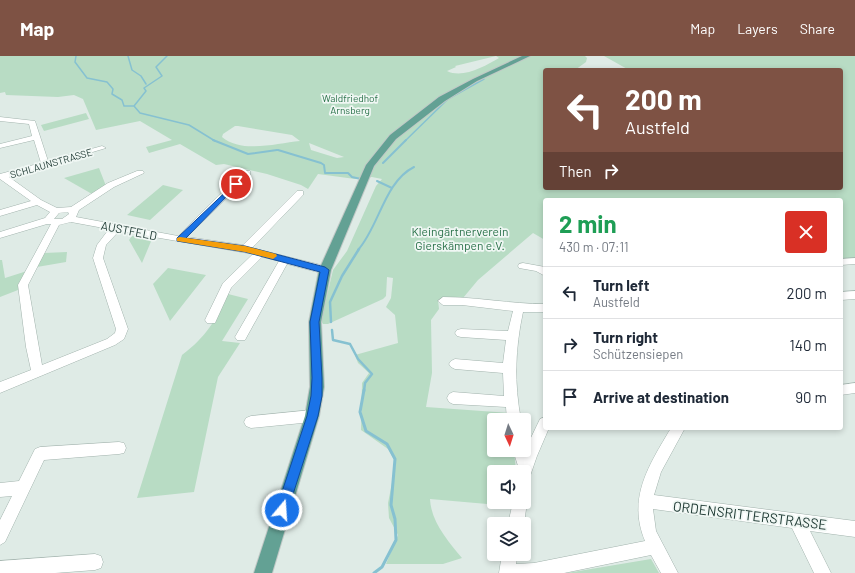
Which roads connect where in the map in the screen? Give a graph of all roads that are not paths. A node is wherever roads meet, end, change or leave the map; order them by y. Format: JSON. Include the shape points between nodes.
{"nodes":[{"id":1,"x":527,"y":56,"type":"edge"},
{"id":2,"x":0,"y":119,"type":"edge"},
{"id":3,"x":36,"y":136,"type":"junction"},
{"id":4,"x":0,"y":146,"type":"edge"},
{"id":5,"x":102,"y":148,"type":"dead end"},
{"id":6,"x":45,"y":164,"type":"junction"},
{"id":7,"x":140,"y":173,"type":"dead end"},
{"id":8,"x":247,"y":173,"type":"dead end"},
{"id":9,"x":2,"y":177,"type":"edge"},
{"id":10,"x":300,"y":193,"type":"dead end"},
{"id":11,"x":38,"y":202,"type":"junction"},
{"id":12,"x":56,"y":211,"type":"junction"},
{"id":13,"x":0,"y":214,"type":"edge"},
{"id":14,"x":72,"y":214,"type":"junction"},
{"id":15,"x":53,"y":222,"type":"junction"},
{"id":16,"x":116,"y":228,"type":"junction"},
{"id":17,"x":0,"y":235,"type":"edge"},
{"id":18,"x":180,"y":239,"type":"junction"},
{"id":19,"x":245,"y":249,"type":"junction"},
{"id":20,"x":260,"y":253,"type":"junction"},
{"id":21,"x":285,"y":259,"type":"junction"},
{"id":22,"x":855,"y":261,"type":"edge"},
{"id":23,"x":843,"y":262,"type":"edge"},
{"id":24,"x":523,"y":266,"type":"dead end"},
{"id":25,"x":325,"y":270,"type":"junction"},
{"id":26,"x":543,"y":271,"type":"edge"},
{"id":27,"x":855,"y":295,"type":"edge"},
{"id":28,"x":843,"y":296,"type":"edge"},
{"id":29,"x":443,"y":301,"type":"dead end"},
{"id":30,"x":519,"y":308,"type":"junction"},
{"id":31,"x":543,"y":308,"type":"edge"},
{"id":32,"x":211,"y":320,"type":"dead end"},
{"id":33,"x":461,"y":332,"type":"dead end"},
{"id":34,"x":512,"y":336,"type":"junction"},
{"id":35,"x":241,"y":337,"type":"dead end"},
{"id":36,"x":455,"y":364,"type":"dead end"},
{"id":37,"x":508,"y":368,"type":"junction"},
{"id":38,"x":38,"y":372,"type":"junction"},
{"id":39,"x":0,"y":388,"type":"edge"},
{"id":40,"x":855,"y":388,"type":"edge"},
{"id":41,"x":843,"y":390,"type":"edge"},
{"id":42,"x":453,"y":398,"type":"dead end"},
{"id":43,"x":510,"y":402,"type":"junction"},
{"id":44,"x":512,"y":413,"type":"edge"},
{"id":45,"x":312,"y":416,"type":"junction"},
{"id":46,"x":250,"y":422,"type":"dead end"},
{"id":47,"x":543,"y":428,"type":"edge"},
{"id":48,"x":677,"y":430,"type":"edge"},
{"id":49,"x":119,"y":448,"type":"dead end"},
{"id":50,"x":527,"y":465,"type":"edge"},
{"id":51,"x":23,"y":488,"type":"junction"},
{"id":52,"x":0,"y":490,"type":"edge"},
{"id":53,"x":645,"y":501,"type":"junction"},
{"id":54,"x":796,"y":520,"type":"junction"},
{"id":55,"x":855,"y":528,"type":"edge"},
{"id":56,"x":0,"y":537,"type":"edge"},
{"id":57,"x":654,"y":547,"type":"junction"},
{"id":58,"x":509,"y":561,"type":"edge"},
{"id":59,"x":95,"y":562,"type":"dead end"},
{"id":60,"x":0,"y":569,"type":"edge"},
{"id":61,"x":262,"y":573,"type":"edge"},
{"id":62,"x":670,"y":573,"type":"edge"},
{"id":63,"x":823,"y":573,"type":"edge"}],
"edges":[{"from":1,"to":25,"type":"main road","via":[[475,80],[442,99],[408,124],[384,147],[370,165]]},
{"from":2,"to":3,"type":"street","via":[[30,122]]},
{"from":3,"to":4,"type":"street"},
{"from":3,"to":6,"type":"street"},
{"from":5,"to":6,"type":"street","name":"SCHLAUNSTRASSE"},
{"from":6,"to":9,"type":"street","name":"SCHLAUNSTRASSE"},
{"from":7,"to":14,"type":"street","via":[[111,185]]},
{"from":8,"to":18,"type":"street"},
{"from":9,"to":11,"type":"street"},
{"from":10,"to":19,"type":"street"},
{"from":11,"to":12,"type":"street"},
{"from":11,"to":13,"type":"street"},
{"from":12,"to":14,"type":"street","via":[[68,209]]},
{"from":12,"to":15,"type":"street","via":[[51,215]]},
{"from":14,"to":15,"type":"street"},
{"from":14,"to":16,"type":"street","name":"AUSTFELD"},
{"from":15,"to":17,"type":"street"},
{"from":15,"to":38,"type":"street","via":[[24,285]]},
{"from":16,"to":18,"type":"street","name":"AUSTFELD"},
{"from":16,"to":38,"type":"street","via":[[102,243],[98,258],[122,332],[111,342]]},
{"from":18,"to":19,"type":"street","name":"AUSTFELD"},
{"from":19,"to":20,"type":"street","name":"AUSTFELD"},
{"from":20,"to":21,"type":"street","name":"AUSTFELD"},
{"from":20,"to":32,"type":"street","via":[[227,286]]},
{"from":21,"to":25,"type":"street","name":"AUSTFELD"},
{"from":21,"to":35,"type":"street"},
{"from":22,"to":23,"type":"street"},
{"from":24,"to":26,"type":"street"},
{"from":25,"to":45,"type":"main road","via":[[315,322],[317,387]]},
{"from":27,"to":28,"type":"street"},
{"from":29,"to":30,"type":"street"},
{"from":30,"to":31,"type":"street"},
{"from":30,"to":34,"type":"street"},
{"from":33,"to":34,"type":"street"},
{"from":34,"to":37,"type":"street"},
{"from":36,"to":37,"type":"street"},
{"from":37,"to":43,"type":"street"},
{"from":38,"to":39,"type":"street"},
{"from":40,"to":41,"type":"street"},
{"from":42,"to":43,"type":"street"},
{"from":43,"to":44,"type":"street"},
{"from":45,"to":46,"type":"street"},
{"from":45,"to":61,"type":"main road"},
{"from":47,"to":50,"type":"street"},
{"from":48,"to":53,"type":"street","via":[[649,481]]},
{"from":49,"to":51,"type":"street","via":[[40,454]]},
{"from":51,"to":52,"type":"street"},
{"from":51,"to":56,"type":"street"},
{"from":53,"to":54,"type":"street","name":"ORDENSRITTERSTRASSE"},
{"from":53,"to":57,"type":"street","via":[[645,520]]},
{"from":54,"to":55,"type":"street","name":"ORDENSRITTERSTRASSE"},
{"from":54,"to":63,"type":"street"},
{"from":57,"to":58,"type":"street","via":[[534,571],[507,572]]},
{"from":57,"to":62,"type":"street"},
{"from":59,"to":60,"type":"street"}]}
